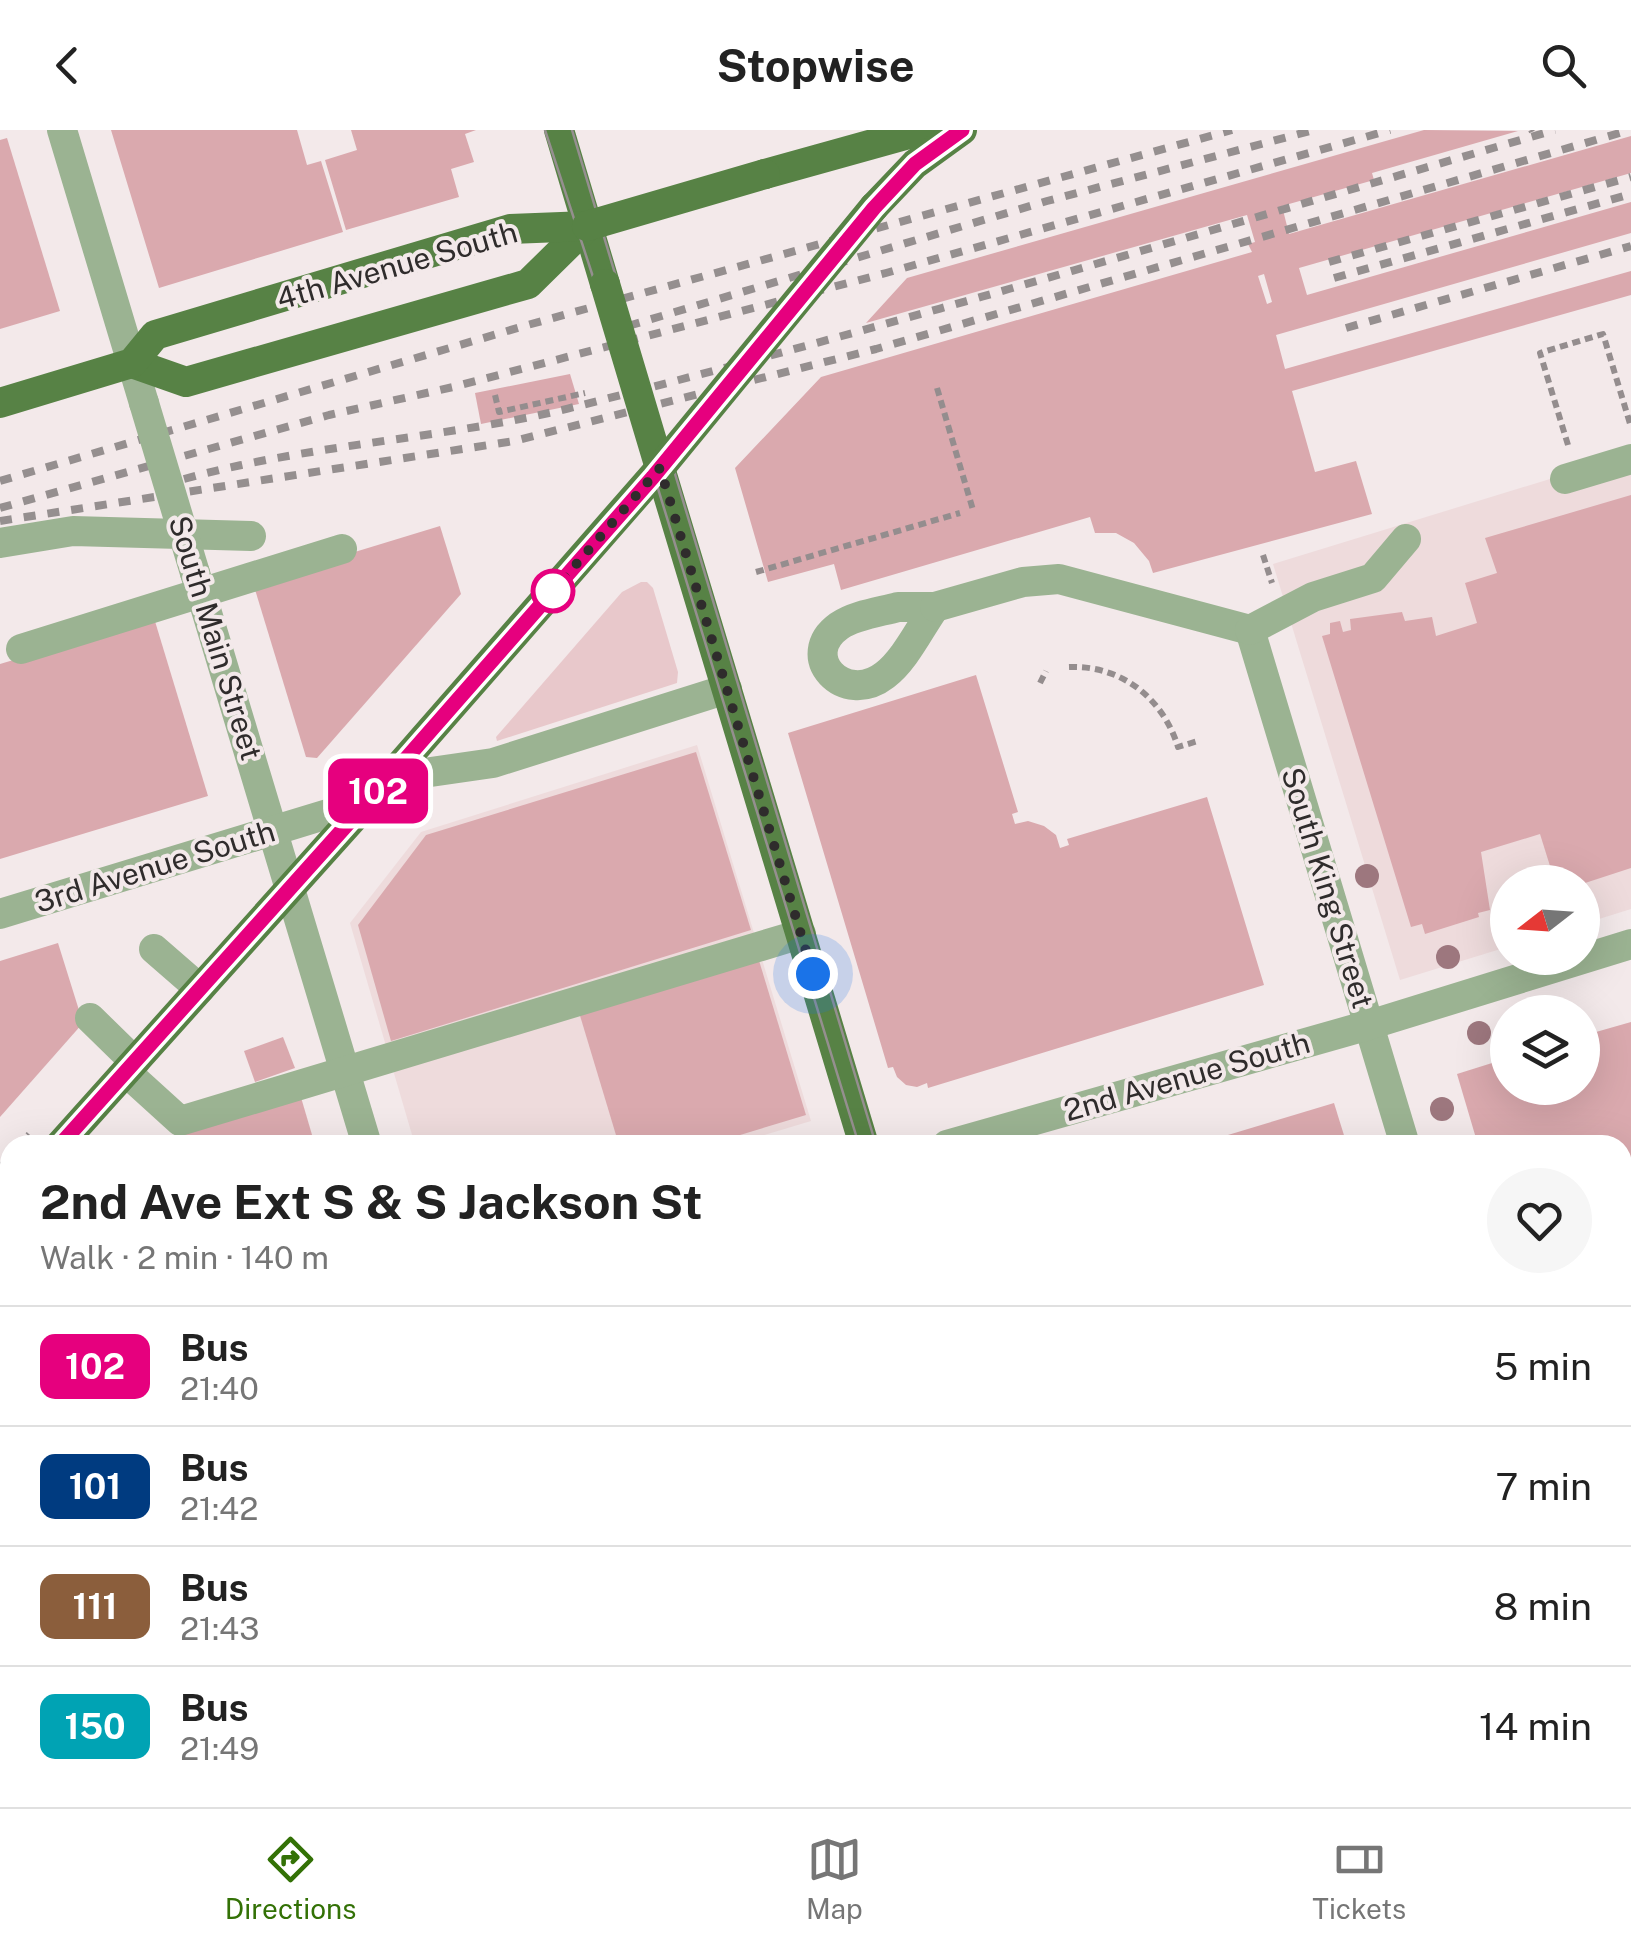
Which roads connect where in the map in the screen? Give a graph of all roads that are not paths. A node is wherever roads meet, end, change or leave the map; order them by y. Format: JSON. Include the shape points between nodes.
{"nodes":[{"id":1,"x":62,"y":130,"type":"edge"},
{"id":2,"x":559,"y":130,"type":"edge"},
{"id":3,"x":924,"y":130,"type":"edge"},
{"id":4,"x":962,"y":130,"type":"edge"},
{"id":5,"x":587,"y":226,"type":"junction"},
{"id":6,"x":132,"y":363,"type":"junction"},
{"id":7,"x":0,"y":402,"type":"edge"},
{"id":8,"x":1631,"y":459,"type":"edge"},
{"id":9,"x":1566,"y":463,"type":"road end"},
{"id":10,"x":660,"y":468,"type":"junction"},
{"id":11,"x":251,"y":536,"type":"dead end"},
{"id":12,"x":1406,"y":539,"type":"dead end"},
{"id":13,"x":0,"y":543,"type":"edge"},
{"id":14,"x":342,"y":549,"type":"dead end"},
{"id":15,"x":198,"y":583,"type":"junction"},
{"id":16,"x":935,"y":607,"type":"dead end"},
{"id":17,"x":1250,"y":630,"type":"junction"},
{"id":18,"x":21,"y":649,"type":"dead end"},
{"id":19,"x":727,"y":690,"type":"junction"},
{"id":20,"x":389,"y":778,"type":"junction"},
{"id":21,"x":367,"y":802,"type":"junction"},
{"id":22,"x":273,"y":831,"type":"junction"},
{"id":23,"x":290,"y":888,"type":"junction"},
{"id":24,"x":0,"y":914,"type":"edge"},
{"id":25,"x":801,"y":934,"type":"junction"},
{"id":26,"x":1631,"y":944,"type":"edge"},
{"id":27,"x":154,"y":948,"type":"dead end"},
{"id":28,"x":200,"y":989,"type":"junction"},
{"id":29,"x":90,"y":1018,"type":"dead end"},
{"id":30,"x":1368,"y":1025,"type":"junction"},
{"id":31,"x":130,"y":1067,"type":"junction"},
{"id":32,"x":345,"y":1071,"type":"junction"},
{"id":33,"x":69,"y":1135,"type":"edge"},
{"id":34,"x":364,"y":1135,"type":"edge"},
{"id":35,"x":861,"y":1135,"type":"edge"},
{"id":36,"x":982,"y":1135,"type":"edge"},
{"id":37,"x":1402,"y":1135,"type":"edge"}],
"edges":[{"from":1,"to":6,"type":"street","name":"South Main Street"},
{"from":2,"to":5,"type":"main road"},
{"from":3,"to":5,"type":"main road","name":"4th Avenue South","bridge":true},
{"from":4,"to":10,"type":"main road","bridge":true,"via":[[915,164],[874,208]]},
{"from":5,"to":6,"type":"main road","name":"4th Avenue South","via":[[510,229],[155,336]]},
{"from":5,"to":6,"type":"main road","via":[[528,284],[186,382]]},
{"from":5,"to":10,"type":"main road","bridge":true},
{"from":6,"to":7,"type":"main road","name":"4th Avenue South"},
{"from":6,"to":15,"type":"street","name":"South Main Street","bridge":true},
{"from":8,"to":9,"type":"street"},
{"from":10,"to":19,"type":"main road"},
{"from":10,"to":20,"type":"main road"},
{"from":11,"to":13,"type":"street","via":[[73,531]]},
{"from":12,"to":17,"type":"street","via":[[1373,578],[1313,596]]},
{"from":14,"to":15,"type":"street"},
{"from":15,"to":18,"type":"street"},
{"from":15,"to":22,"type":"street","name":"South Main Street"},
{"from":16,"to":17,"type":"street","via":[[1023,582],[1059,579]]},
{"from":17,"to":30,"type":"street","name":"South King Street"},
{"from":19,"to":20,"type":"street","via":[[493,763]]},
{"from":19,"to":25,"type":"main road"},
{"from":20,"to":21,"type":"main road"},
{"from":21,"to":22,"type":"street","name":"3rd Avenue South"},
{"from":21,"to":23,"type":"main road"},
{"from":22,"to":23,"type":"street","name":"South Main Street"},
{"from":22,"to":24,"type":"street","name":"3rd Avenue South"},
{"from":23,"to":28,"type":"main road"},
{"from":23,"to":32,"type":"street","name":"South Main Street"},
{"from":25,"to":32,"type":"street"},
{"from":25,"to":35,"type":"main road"},
{"from":26,"to":30,"type":"street","name":"2nd Avenue South"},
{"from":27,"to":28,"type":"street"},
{"from":28,"to":31,"type":"main road"},
{"from":29,"to":31,"type":"street"},
{"from":30,"to":36,"type":"street","name":"2nd Avenue South"},
{"from":30,"to":37,"type":"street","name":"South King Street"},
{"from":31,"to":32,"type":"street","via":[[180,1121]]},
{"from":31,"to":33,"type":"main road"},
{"from":32,"to":34,"type":"street","name":"South Main Street"}]}
